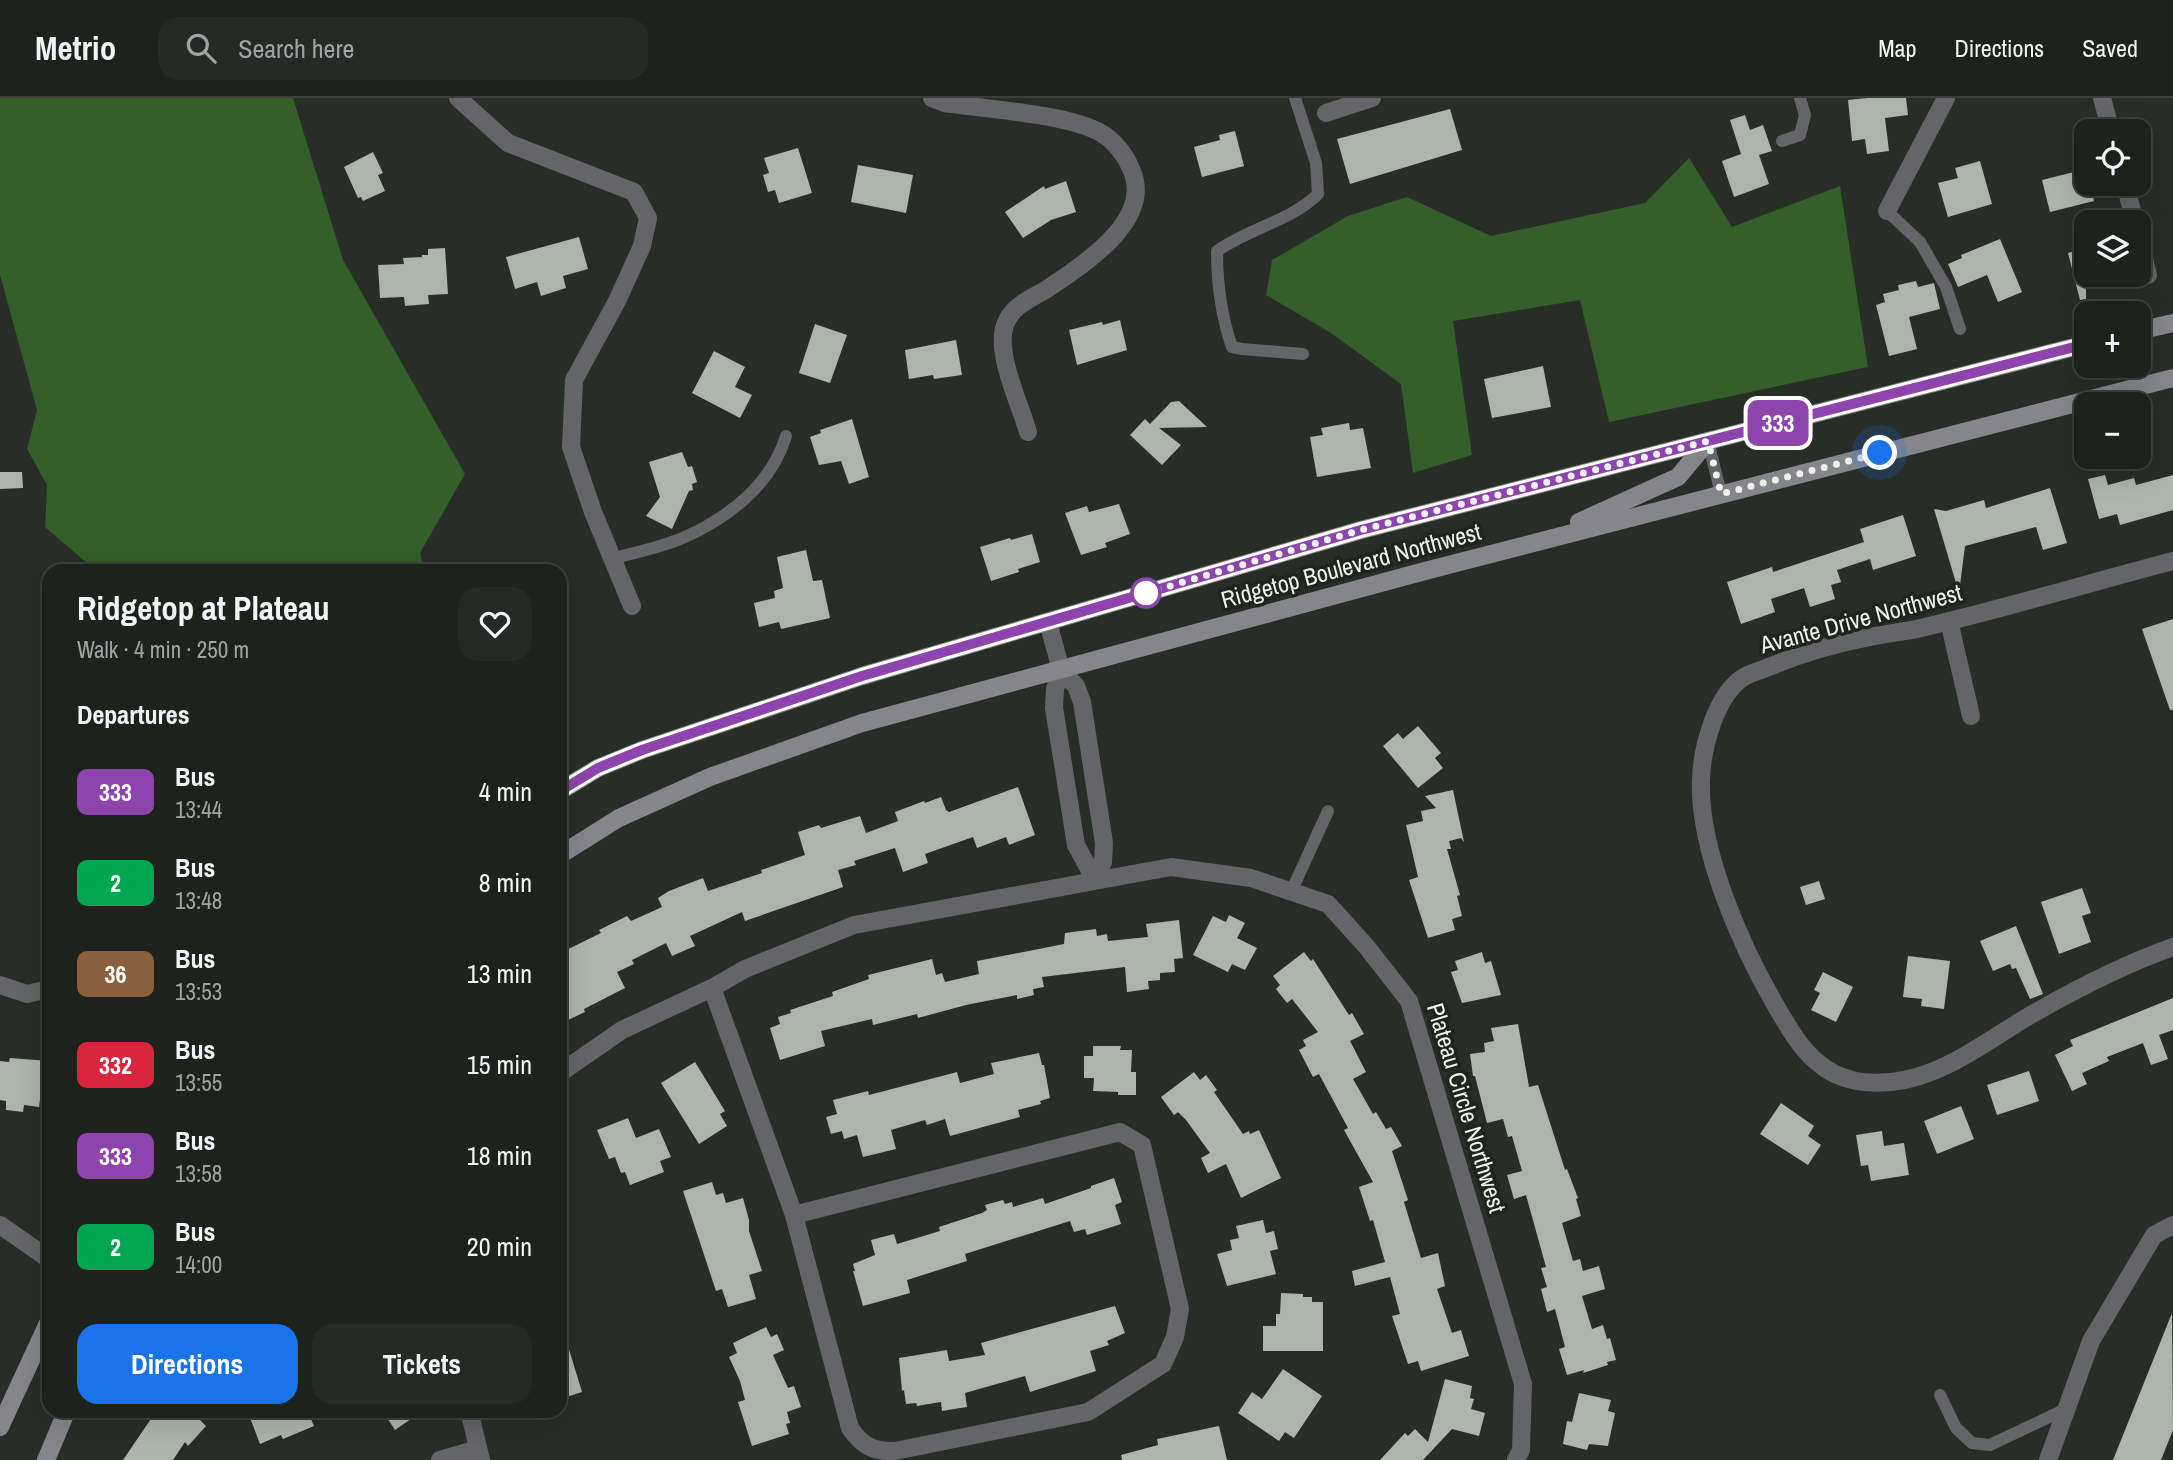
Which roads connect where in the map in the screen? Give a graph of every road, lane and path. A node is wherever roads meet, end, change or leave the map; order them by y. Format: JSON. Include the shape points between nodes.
{"nodes":[{"id":1,"x":458,"y":98,"type":"edge"},
{"id":2,"x":932,"y":98,"type":"edge"},
{"id":3,"x":1295,"y":98,"type":"edge"},
{"id":4,"x":1372,"y":98,"type":"edge"},
{"id":5,"x":1800,"y":98,"type":"edge"},
{"id":6,"x":1945,"y":98,"type":"edge"},
{"id":7,"x":2102,"y":98,"type":"edge"},
{"id":8,"x":1326,"y":113,"type":"dead end"},
{"id":9,"x":2108,"y":119,"type":"edge"},
{"id":10,"x":1782,"y":141,"type":"dead end"},
{"id":11,"x":1887,"y":211,"type":"joint"},
{"id":12,"x":2173,"y":323,"type":"edge"},
{"id":13,"x":2151,"y":328,"type":"edge"},
{"id":14,"x":1960,"y":329,"type":"dead end"},
{"id":15,"x":2074,"y":347,"type":"edge"},
{"id":16,"x":1303,"y":354,"type":"dead end"},
{"id":17,"x":2173,"y":378,"type":"edge"},
{"id":18,"x":1028,"y":432,"type":"dead end"},
{"id":19,"x":786,"y":436,"type":"dead end"},
{"id":20,"x":1708,"y":441,"type":"junction"},
{"id":21,"x":1721,"y":494,"type":"junction"},
{"id":22,"x":1528,"y":544,"type":"junction"},
{"id":23,"x":612,"y":559,"type":"junction"},
{"id":24,"x":2173,"y":561,"type":"edge"},
{"id":25,"x":632,"y":606,"type":"dead end"},
{"id":26,"x":1949,"y":621,"type":"junction"},
{"id":27,"x":1048,"y":622,"type":"junction"},
{"id":28,"x":1061,"y":670,"type":"junction"},
{"id":29,"x":1971,"y":716,"type":"dead end"},
{"id":30,"x":567,"y":786,"type":"edge"},
{"id":31,"x":1328,"y":811,"type":"dead end"},
{"id":32,"x":567,"y":851,"type":"edge"},
{"id":33,"x":1095,"y":880,"type":"junction"},
{"id":34,"x":1291,"y":892,"type":"junction"},
{"id":35,"x":2173,"y":947,"type":"edge"},
{"id":36,"x":0,"y":985,"type":"edge"},
{"id":37,"x":712,"y":988,"type":"junction"},
{"id":38,"x":42,"y":991,"type":"edge"},
{"id":39,"x":567,"y":1068,"type":"edge"},
{"id":40,"x":794,"y":1215,"type":"junction"},
{"id":41,"x":0,"y":1225,"type":"edge"},
{"id":42,"x":2173,"y":1225,"type":"edge"},
{"id":43,"x":42,"y":1254,"type":"edge"},
{"id":44,"x":42,"y":1336,"type":"edge"},
{"id":45,"x":1940,"y":1395,"type":"dead end"},
{"id":46,"x":2066,"y":1409,"type":"junction"},
{"id":47,"x":64,"y":1418,"type":"edge"},
{"id":48,"x":471,"y":1418,"type":"edge"},
{"id":49,"x":0,"y":1427,"type":"edge"},
{"id":50,"x":480,"y":1455,"type":"edge"},
{"id":51,"x":46,"y":1460,"type":"edge"},
{"id":52,"x":440,"y":1460,"type":"edge"},
{"id":53,"x":1516,"y":1460,"type":"edge"},
{"id":54,"x":2048,"y":1460,"type":"edge"}],
"edges":[{"from":1,"to":23,"type":"street","via":[[508,143],[634,192],[648,218],[642,246],[617,301],[574,380],[571,447]]},
{"from":2,"to":18,"type":"street","via":[[1043,117],[1102,133],[1126,156],[1137,180],[1132,213],[1111,241],[1014,308],[1005,326],[1003,351]]},
{"from":3,"to":16,"type":"lane","via":[[1316,163],[1318,194],[1305,207],[1235,238],[1217,251],[1217,285],[1232,346]]},
{"from":4,"to":8,"type":"street"},
{"from":5,"to":10,"type":"lane","via":[[1805,115],[1800,135]]},
{"from":6,"to":11,"type":"street"},
{"from":7,"to":9,"type":"street"},
{"from":11,"to":14,"type":"lane","via":[[1920,242],[1946,287]]},
{"from":12,"to":13,"type":"main road"},
{"from":15,"to":20,"type":"main road","name":"Ridgetop Boulevard Northwest"},
{"from":17,"to":21,"type":"main road","name":"Ridgetop Boulevard Northwest"},
{"from":19,"to":23,"type":"lane","via":[[763,480],[711,524],[683,538]]},
{"from":20,"to":21,"type":"lane"},
{"from":20,"to":22,"type":"main road","via":[[1678,477]]},
{"from":20,"to":27,"type":"main road","name":"Ridgetop Boulevard Northwest","via":[[1361,530]]},
{"from":21,"to":22,"type":"main road","name":"Ridgetop Boulevard Northwest"},
{"from":22,"to":28,"type":"main road","name":"Ridgetop Boulevard Northwest"},
{"from":23,"to":25,"type":"street"},
{"from":24,"to":26,"type":"street","name":"Avante Drive Northwest"},
{"from":26,"to":29,"type":"street"},
{"from":26,"to":35,"type":"street","name":"Avante Drive Northwest","via":[[1803,655],[1743,678],[1714,718],[1701,780],[1715,867],[1734,923],[1791,1031],[1816,1062],[1839,1077],[1883,1082],[1917,1077],[1971,1055],[2084,986]]},
{"from":27,"to":28,"type":"street"},
{"from":27,"to":30,"type":"main road","name":"Ridgetop Boulevard Northwest","via":[[751,712],[642,750]]},
{"from":28,"to":32,"type":"main road","name":"Ridgetop Boulevard Northwest","via":[[802,743],[619,818]]},
{"from":28,"to":33,"type":"street","via":[[1054,708],[1073,831]]},
{"from":28,"to":33,"type":"street","via":[[1076,685],[1084,715],[1104,843],[1103,862]]},
{"from":31,"to":34,"type":"lane"},
{"from":33,"to":34,"type":"street","name":"Plateau Circle Northwest","via":[[1171,867],[1251,878]]},
{"from":33,"to":37,"type":"street","name":"Plateau Circle Northwest","via":[[855,925],[745,969]]},
{"from":34,"to":53,"type":"street","name":"Plateau Circle Northwest","via":[[1328,904],[1409,1001],[1523,1384],[1521,1450]]},
{"from":36,"to":38,"type":"street","via":[[27,994]]},
{"from":37,"to":39,"type":"street","name":"Plateau Circle Northwest","via":[[622,1030]]},
{"from":37,"to":40,"type":"street"},
{"from":40,"to":40,"type":"street","via":[[850,1428],[874,1451],[895,1451],[1088,1412],[1163,1364],[1175,1337],[1180,1309],[1142,1144],[1120,1132]]},
{"from":41,"to":43,"type":"street"},
{"from":42,"to":46,"type":"street","via":[[2154,1235],[2091,1341]]},
{"from":44,"to":49,"type":"main road"},
{"from":45,"to":46,"type":"lane","via":[[1956,1428],[1972,1443],[1990,1445]]},
{"from":46,"to":54,"type":"street"},
{"from":47,"to":51,"type":"main road"},
{"from":48,"to":50,"type":"street"},
{"from":50,"to":52,"type":"street"}]}
